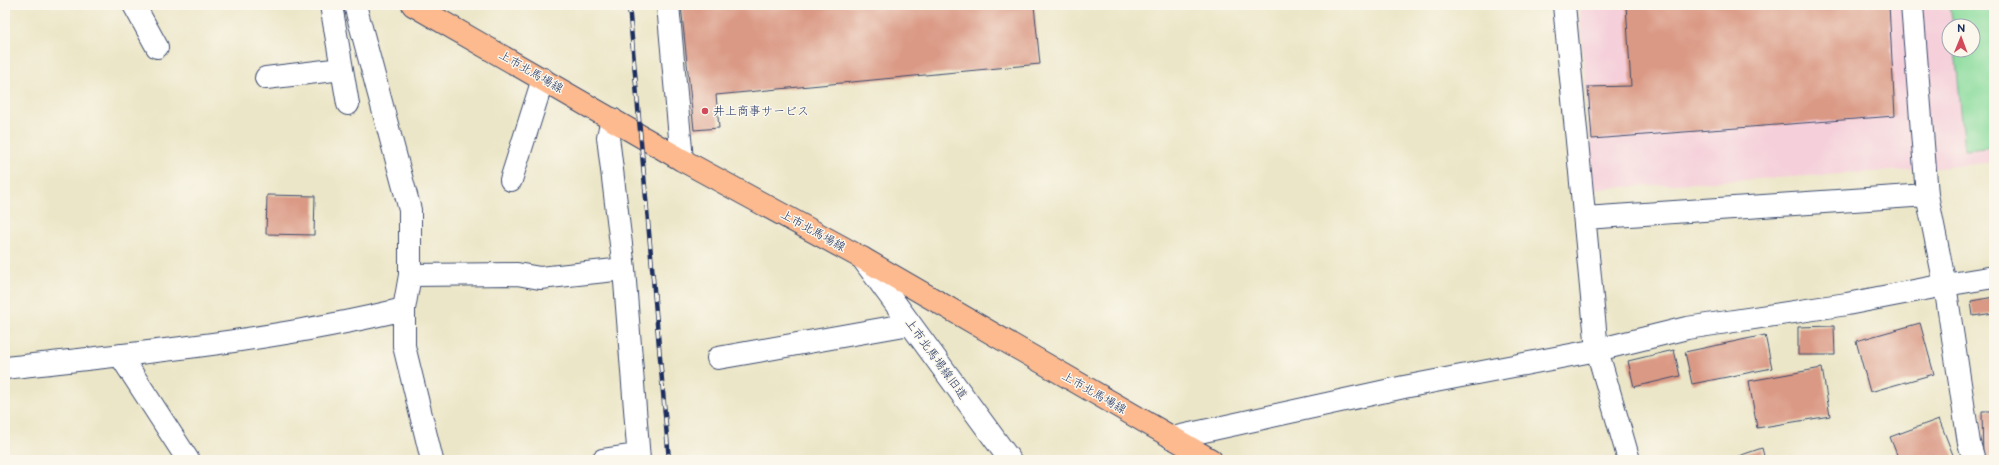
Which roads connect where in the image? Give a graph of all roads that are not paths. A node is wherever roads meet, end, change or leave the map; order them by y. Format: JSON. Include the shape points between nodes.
{"nodes":[{"id":1,"x":134,"y":5,"type":"edge"},
{"id":2,"x":331,"y":5,"type":"edge"},
{"id":3,"x":355,"y":5,"type":"edge"},
{"id":4,"x":413,"y":5,"type":"edge"},
{"id":5,"x":668,"y":5,"type":"edge"},
{"id":6,"x":1564,"y":5,"type":"edge"},
{"id":7,"x":1912,"y":5,"type":"edge"},
{"id":8,"x":157,"y":47,"type":"dead end"},
{"id":9,"x":342,"y":69,"type":"junction"},
{"id":10,"x":266,"y":78,"type":"dead end"},
{"id":11,"x":543,"y":79,"type":"junction"},
{"id":12,"x":348,"y":104,"type":"dead end"},
{"id":13,"x":612,"y":119,"type":"junction"},
{"id":14,"x":682,"y":160,"type":"junction"},
{"id":15,"x":511,"y":180,"type":"dead end"},
{"id":16,"x":1927,"y":195,"type":"junction"},
{"id":17,"x":1585,"y":218,"type":"junction"},
{"id":18,"x":862,"y":258,"type":"junction"},
{"id":19,"x":624,"y":269,"type":"junction"},
{"id":20,"x":410,"y":274,"type":"junction"},
{"id":21,"x":1994,"y":277,"type":"edge"},
{"id":22,"x":1945,"y":285,"type":"junction"},
{"id":23,"x":404,"y":309,"type":"junction"},
{"id":24,"x":910,"y":324,"type":"junction"},
{"id":25,"x":1598,"y":350,"type":"junction"},
{"id":26,"x":120,"y":355,"type":"junction"},
{"id":27,"x":718,"y":358,"type":"dead end"},
{"id":28,"x":5,"y":368,"type":"edge"},
{"id":29,"x":1172,"y":438,"type":"junction"},
{"id":30,"x":639,"y":457,"type":"edge"},
{"id":31,"x":188,"y":460,"type":"edge"},
{"id":32,"x":432,"y":460,"type":"edge"},
{"id":33,"x":603,"y":460,"type":"edge"},
{"id":34,"x":1010,"y":460,"type":"edge"},
{"id":35,"x":1211,"y":460,"type":"edge"},
{"id":36,"x":1629,"y":460,"type":"edge"},
{"id":37,"x":1974,"y":460,"type":"edge"}],
"edges":[{"from":1,"to":8,"type":"street"},
{"from":2,"to":9,"type":"street"},
{"from":3,"to":20,"type":"street","via":[[410,210]]},
{"from":4,"to":11,"type":"main road","name":"上市北馬場線"},
{"from":5,"to":14,"type":"street"},
{"from":6,"to":17,"type":"street"},
{"from":7,"to":16,"type":"street"},
{"from":9,"to":10,"type":"street"},
{"from":9,"to":12,"type":"street"},
{"from":11,"to":13,"type":"main road","name":"上市北馬場線"},
{"from":11,"to":15,"type":"street"},
{"from":13,"to":14,"type":"main road","name":"上市北馬場線"},
{"from":13,"to":19,"type":"street","via":[[608,137]]},
{"from":14,"to":18,"type":"main road","name":"上市北馬場線"},
{"from":16,"to":17,"type":"street"},
{"from":16,"to":22,"type":"street"},
{"from":17,"to":25,"type":"street"},
{"from":18,"to":24,"type":"street","name":"上市北馬場線旧道"},
{"from":18,"to":29,"type":"main road","name":"上市北馬場線"},
{"from":19,"to":20,"type":"street","via":[[540,278],[517,274]]},
{"from":19,"to":30,"type":"street"},
{"from":20,"to":23,"type":"street"},
{"from":21,"to":22,"type":"street"},
{"from":22,"to":25,"type":"street","via":[[1847,304],[1687,328]]},
{"from":22,"to":37,"type":"street","via":[[1969,443]]},
{"from":23,"to":26,"type":"street","via":[[275,336]]},
{"from":23,"to":32,"type":"street","via":[[404,346]]},
{"from":24,"to":27,"type":"street"},
{"from":24,"to":34,"type":"street","name":"上市北馬場線旧道"},
{"from":25,"to":29,"type":"street","via":[[1404,387]]},
{"from":25,"to":36,"type":"street"},
{"from":26,"to":28,"type":"street"},
{"from":26,"to":31,"type":"street"},
{"from":29,"to":35,"type":"main road","name":"上市北馬場線"},
{"from":30,"to":33,"type":"street"}]}
